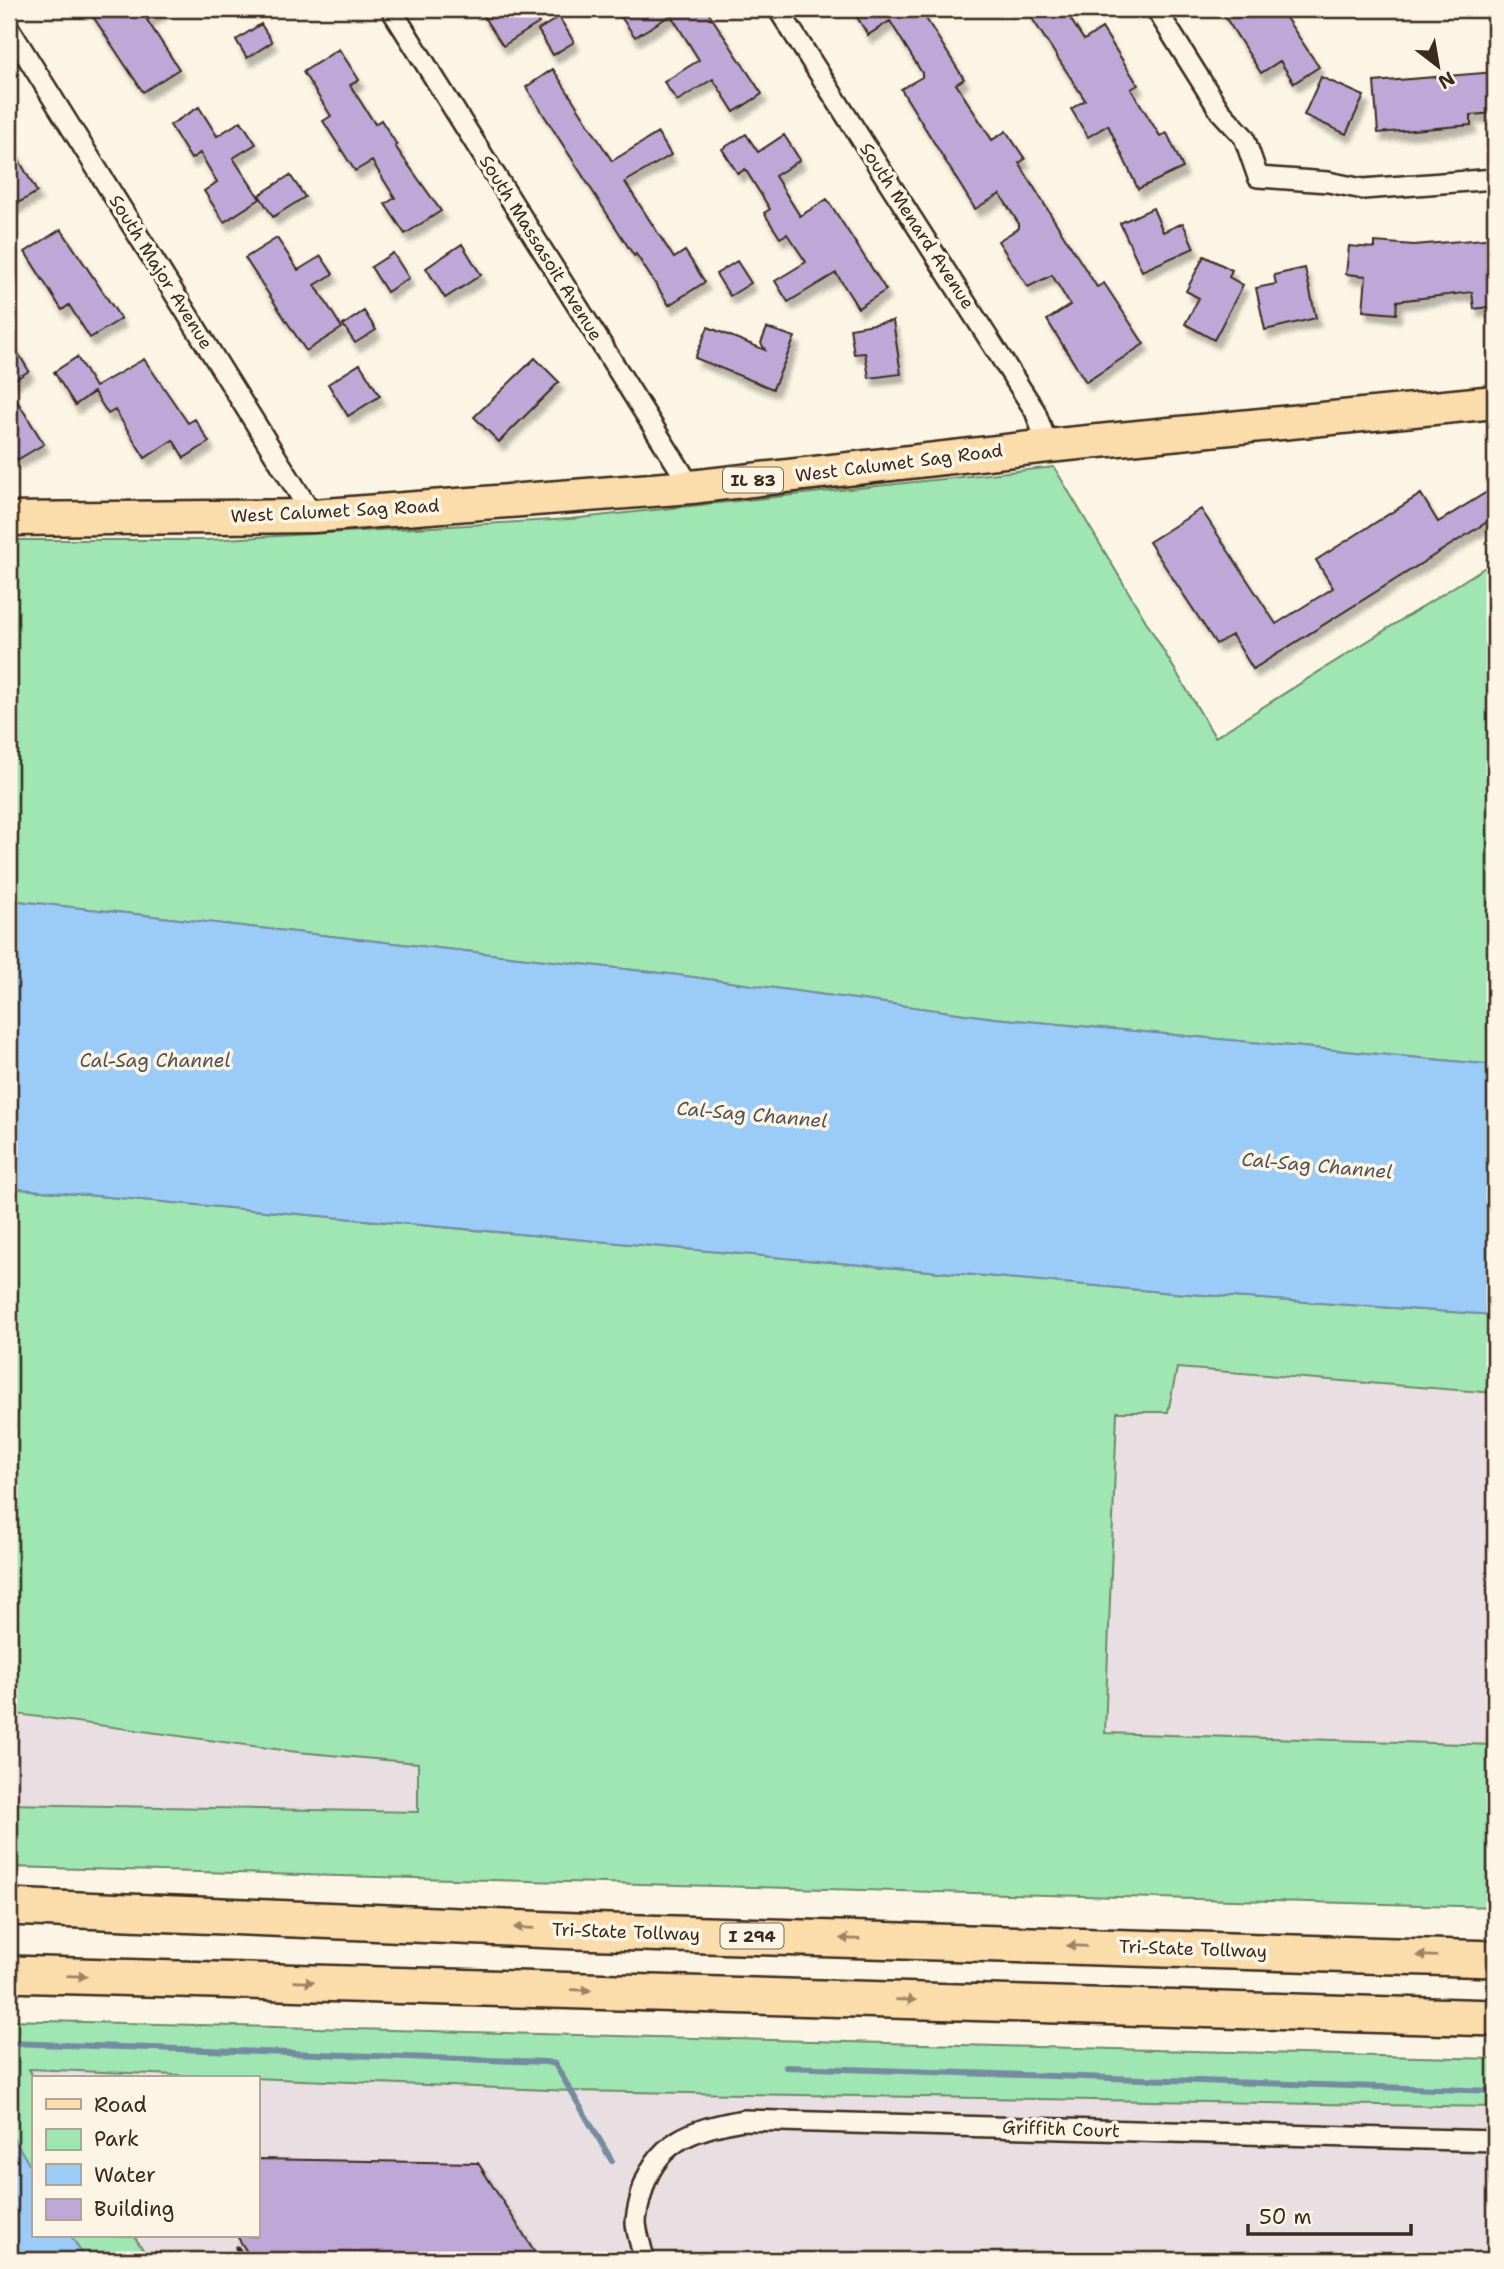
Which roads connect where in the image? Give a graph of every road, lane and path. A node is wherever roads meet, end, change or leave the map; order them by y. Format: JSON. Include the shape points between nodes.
{"nodes":[{"id":1,"x":391,"y":9,"type":"edge"},
{"id":2,"x":778,"y":9,"type":"edge"},
{"id":3,"x":1156,"y":9,"type":"edge"},
{"id":4,"x":9,"y":28,"type":"edge"},
{"id":5,"x":1495,"y":179,"type":"edge"},
{"id":6,"x":1495,"y":402,"type":"edge"},
{"id":7,"x":1048,"y":446,"type":"junction"},
{"id":8,"x":691,"y":487,"type":"junction"},
{"id":9,"x":313,"y":516,"type":"junction"},
{"id":10,"x":9,"y":519,"type":"edge"},
{"id":11,"x":9,"y":1908,"type":"edge"},
{"id":12,"x":1495,"y":1959,"type":"edge"},
{"id":13,"x":9,"y":1974,"type":"edge"},
{"id":14,"x":1495,"y":2018,"type":"edge"},
{"id":15,"x":1495,"y":2141,"type":"edge"},
{"id":16,"x":645,"y":2260,"type":"edge"}],
"edges":[{"from":1,"to":8,"type":"street","name":"South Massasoit Avenue"},
{"from":2,"to":7,"type":"street","name":"South Menard Avenue","via":[[1035,411]]},
{"from":3,"to":5,"type":"street","via":[[1220,111],[1244,137],[1258,177],[1363,189]]},
{"from":4,"to":9,"type":"street","name":"South Major Avenue"},
{"from":6,"to":7,"type":"main road","name":"West Calumet Sag Road","number":"IL 83"},
{"from":7,"to":8,"type":"main road","name":"West Calumet Sag Road","number":"IL 83"},
{"from":8,"to":9,"type":"main road","name":"West Calumet Sag Road","number":"IL 83"},
{"from":9,"to":10,"type":"main road","name":"West Calumet Sag Road","number":"IL 83"},
{"from":12,"to":11,"type":"highway","name":"Tri-State Tollway","number":"I 294","one_way":true},
{"from":13,"to":14,"type":"highway","one_way":true},
{"from":15,"to":16,"type":"street","name":"Griffith Court","via":[[743,2120],[681,2137],[646,2174],[636,2221]]}]}
